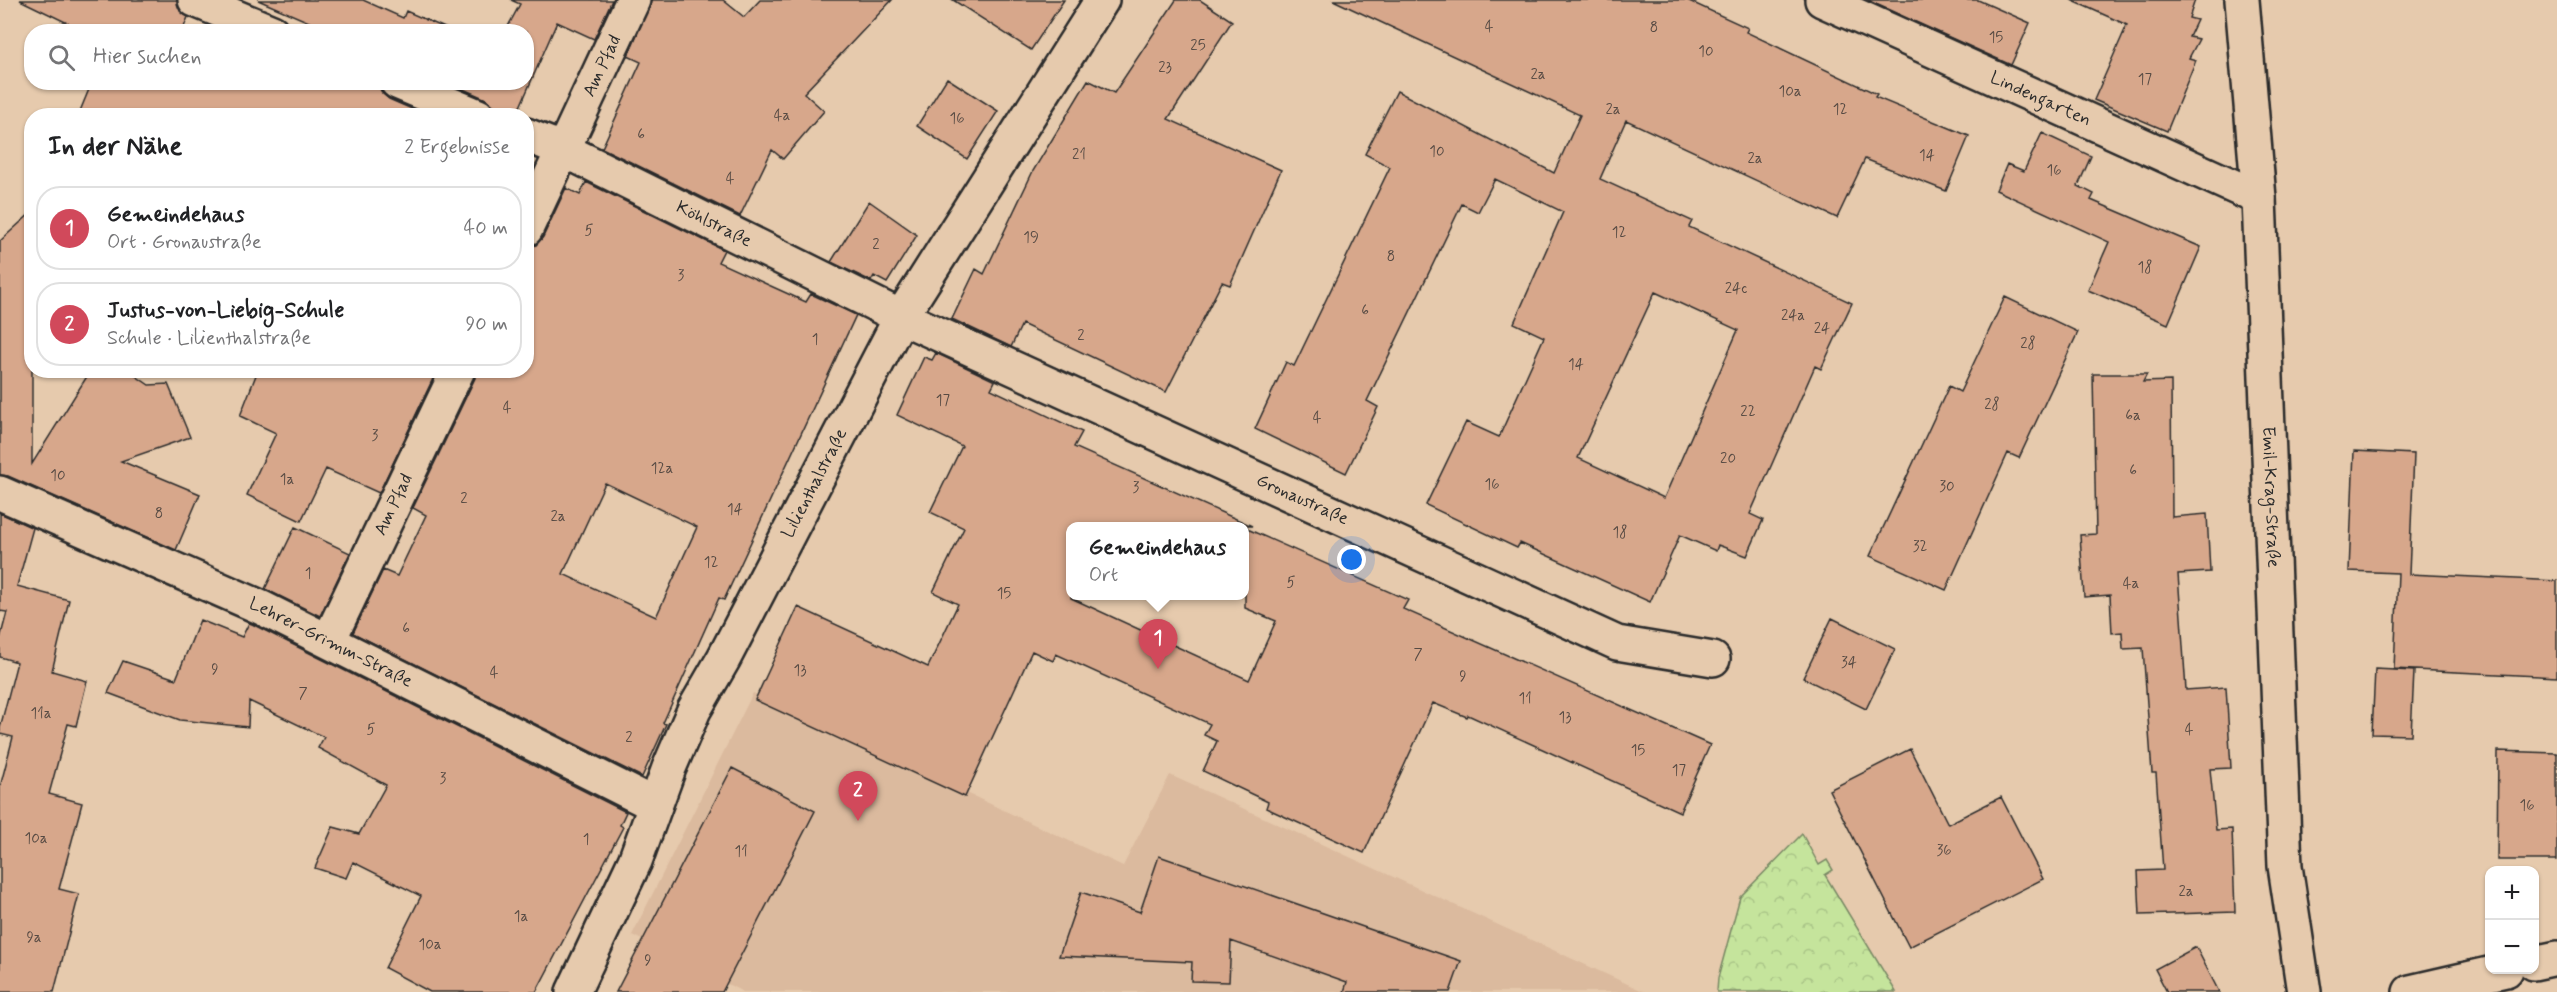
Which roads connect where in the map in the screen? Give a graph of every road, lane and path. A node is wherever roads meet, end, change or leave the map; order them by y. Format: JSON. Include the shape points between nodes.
{"nodes":[{"id":1,"x":195,"y":0,"type":"edge"},
{"id":2,"x":633,"y":0,"type":"edge"},
{"id":3,"x":1102,"y":0,"type":"edge"},
{"id":4,"x":1822,"y":0,"type":"edge"},
{"id":5,"x":2242,"y":0,"type":"edge"},
{"id":6,"x":253,"y":24,"type":"edge"},
{"id":7,"x":417,"y":90,"type":"edge"},
{"id":8,"x":459,"y":108,"type":"edge"},
{"id":9,"x":534,"y":138,"type":"edge"},
{"id":10,"x":564,"y":150,"type":"junction"},
{"id":11,"x":2259,"y":198,"type":"junction"},
{"id":12,"x":534,"y":212,"type":"edge"},
{"id":13,"x":901,"y":317,"type":"junction"},
{"id":14,"x":454,"y":378,"type":"edge"},
{"id":15,"x":0,"y":493,"type":"edge"},
{"id":16,"x":329,"y":640,"type":"junction"},
{"id":17,"x":1713,"y":659,"type":"dead end"},
{"id":18,"x":655,"y":805,"type":"junction"},
{"id":19,"x":2557,"y":958,"type":"edge"},
{"id":20,"x":2539,"y":962,"type":"edge"},
{"id":21,"x":2485,"y":974,"type":"edge"},
{"id":22,"x":573,"y":992,"type":"edge"},
{"id":23,"x":2304,"y":992,"type":"edge"},
{"id":24,"x":2410,"y":992,"type":"edge"}],
"edges":[{"from":1,"to":6,"type":"street"},
{"from":2,"to":10,"type":"street","name":"Am Pfad"},
{"from":3,"to":13,"type":"street","name":"Lilienthalstraße"},
{"from":4,"to":11,"type":"street","name":"Lindengarten"},
{"from":5,"to":11,"type":"street","name":"Emil-Krag-Straße"},
{"from":7,"to":8,"type":"street"},
{"from":9,"to":10,"type":"street","name":"Köhlstraße"},
{"from":10,"to":12,"type":"street","name":"Am Pfad"},
{"from":10,"to":13,"type":"street","name":"Köhlstraße"},
{"from":11,"to":23,"type":"street","name":"Emil-Krag-Straße","via":[[2285,867]]},
{"from":13,"to":17,"type":"street","name":"Gronaustraße","via":[[1617,643]]},
{"from":13,"to":18,"type":"street","name":"Lilienthalstraße","via":[[694,710]]},
{"from":14,"to":16,"type":"street","name":"Am Pfad"},
{"from":15,"to":16,"type":"street","name":"Lehrer-Grimm-Straße"},
{"from":16,"to":18,"type":"street","name":"Lehrer-Grimm-Straße"},
{"from":18,"to":22,"type":"street","name":"Lilienthalstraße","via":[[635,861]]},
{"from":19,"to":20,"type":"street"},
{"from":21,"to":24,"type":"street"}]}
